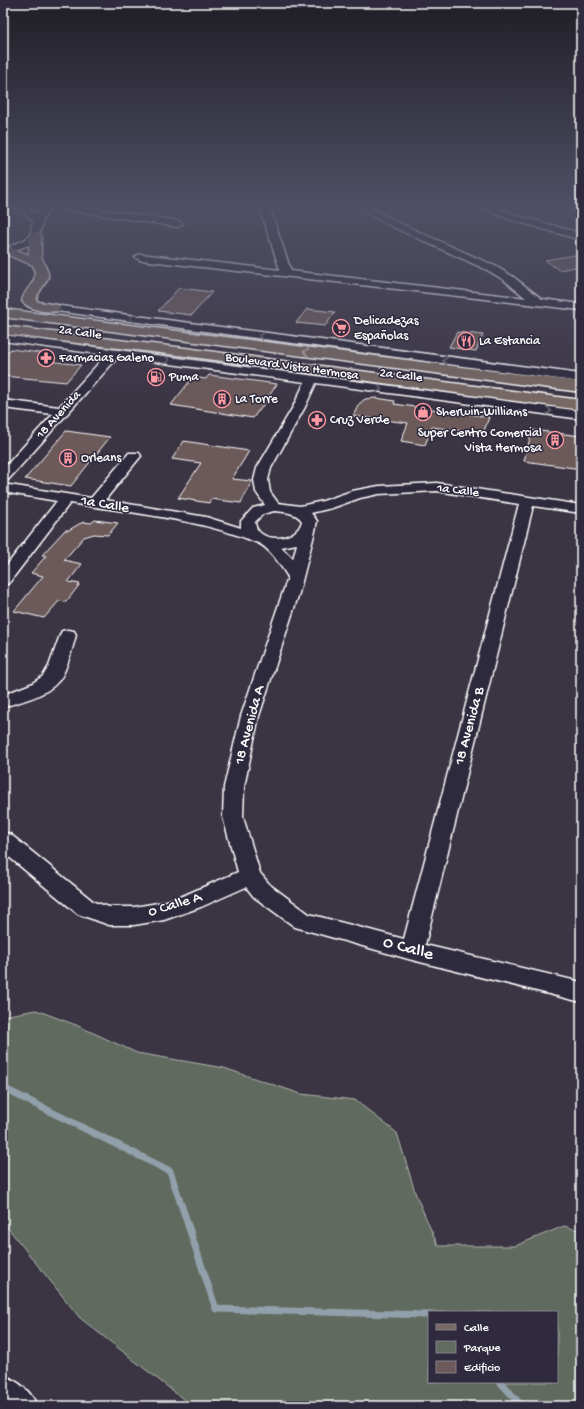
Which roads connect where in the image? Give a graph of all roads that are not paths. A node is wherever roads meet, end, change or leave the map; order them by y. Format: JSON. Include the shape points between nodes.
{"nodes":[{"id":1,"x":41,"y":272,"type":"edge"},
{"id":2,"x":268,"y":272,"type":"edge"},
{"id":3,"x":497,"y":272,"type":"edge"},
{"id":4,"x":287,"y":274,"type":"joint"},
{"id":5,"x":30,"y":296,"type":"junction"},
{"id":6,"x":540,"y":303,"type":"junction"},
{"id":7,"x":3,"y":307,"type":"edge"},
{"id":8,"x":581,"y":307,"type":"edge"},
{"id":9,"x":53,"y":308,"type":"junction"},
{"id":10,"x":3,"y":312,"type":"edge"},
{"id":11,"x":126,"y":328,"type":"junction"},
{"id":12,"x":3,"y":330,"type":"edge"},
{"id":13,"x":3,"y":338,"type":"edge"},
{"id":14,"x":118,"y":349,"type":"junction"},
{"id":15,"x":185,"y":352,"type":"junction"},
{"id":16,"x":207,"y":365,"type":"junction"},
{"id":17,"x":483,"y":370,"type":"junction"},
{"id":18,"x":581,"y":378,"type":"edge"},
{"id":19,"x":312,"y":380,"type":"junction"},
{"id":20,"x":440,"y":387,"type":"junction"},
{"id":21,"x":581,"y":387,"type":"edge"},
{"id":22,"x":507,"y":395,"type":"junction"},
{"id":23,"x":461,"y":399,"type":"junction"},
{"id":24,"x":3,"y":404,"type":"edge"},
{"id":25,"x":581,"y":405,"type":"edge"},
{"id":26,"x":62,"y":411,"type":"junction"},
{"id":27,"x":581,"y":415,"type":"edge"},
{"id":28,"x":134,"y":456,"type":"dead end"},
{"id":29,"x":3,"y":477,"type":"edge"},
{"id":30,"x":3,"y":488,"type":"edge"},
{"id":31,"x":67,"y":498,"type":"junction"},
{"id":32,"x":527,"y":501,"type":"junction"},
{"id":33,"x":335,"y":502,"type":"junction"},
{"id":34,"x":95,"y":503,"type":"junction"},
{"id":35,"x":274,"y":507,"type":"junction"},
{"id":36,"x":581,"y":509,"type":"edge"},
{"id":37,"x":299,"y":511,"type":"junction"},
{"id":38,"x":252,"y":515,"type":"junction"},
{"id":39,"x":206,"y":520,"type":"junction"},
{"id":40,"x":309,"y":528,"type":"junction"},
{"id":41,"x":260,"y":539,"type":"junction"},
{"id":42,"x":296,"y":576,"type":"junction"},
{"id":43,"x":3,"y":580,"type":"edge"},
{"id":44,"x":68,"y":634,"type":"dead end"},
{"id":45,"x":3,"y":701,"type":"edge"},
{"id":46,"x":3,"y":840,"type":"edge"},
{"id":47,"x":250,"y":876,"type":"junction"},
{"id":48,"x":412,"y":951,"type":"junction"},
{"id":49,"x":581,"y":992,"type":"edge"},
{"id":50,"x":3,"y":1390,"type":"edge"},
{"id":51,"x":22,"y":1406,"type":"edge"}],
"edges":[{"from":1,"to":5,"type":"main road","via":[[42,278]]},
{"from":2,"to":4,"type":"street"},
{"from":3,"to":6,"type":"street"},
{"from":4,"to":6,"type":"street"},
{"from":5,"to":7,"type":"main road"},
{"from":5,"to":9,"type":"main road","via":[[31,303]]},
{"from":6,"to":8,"type":"street"},
{"from":9,"to":10,"type":"main road"},
{"from":17,"to":9,"type":"street","name":"2a Calle","one_way":true},
{"from":10,"to":11,"type":"main road","name":"Boulevard Vista Hermosa"},
{"from":11,"to":14,"type":"main road","via":[[108,330],[103,335]]},
{"from":17,"to":11,"type":"main road","name":"Boulevard Vista Hermosa","one_way":true},
{"from":12,"to":14,"type":"main road","name":"Boulevard Vista Hermosa"},
{"from":13,"to":14,"type":"street","name":"2a Calle"},
{"from":14,"to":15,"type":"main road","name":"Boulevard Vista Hermosa"},
{"from":14,"to":16,"type":"street","name":"2a Calle","one_way":true},
{"from":14,"to":26,"type":"street","name":"18 Avenida"},
{"from":15,"to":16,"type":"main road"},
{"from":15,"to":20,"type":"main road","name":"Boulevard Vista Hermosa"},
{"from":16,"to":19,"type":"street","name":"2a Calle"},
{"from":17,"to":18,"type":"street","name":"2a Calle"},
{"from":17,"to":20,"type":"main road","via":[[464,376],[406,369],[397,373],[401,377],[427,381]]},
{"from":17,"to":21,"type":"main road"},
{"from":19,"to":23,"type":"street","name":"2a Calle","one_way":true},
{"from":19,"to":35,"type":"street","via":[[264,468],[261,480],[263,492]]},
{"from":20,"to":22,"type":"main road","name":"Boulevard Vista Hermosa"},
{"from":22,"to":23,"type":"main road"},
{"from":22,"to":25,"type":"main road","name":"Boulevard Vista Hermosa"},
{"from":23,"to":27,"type":"street","name":"2a Calle","one_way":true},
{"from":24,"to":26,"type":"street"},
{"from":26,"to":29,"type":"street","name":"18 Avenida"},
{"from":28,"to":34,"type":"street"},
{"from":30,"to":31,"type":"street","name":"1a Calle"},
{"from":31,"to":34,"type":"street","name":"1a Calle"},
{"from":31,"to":43,"type":"street"},
{"from":32,"to":33,"type":"street","name":"1a Calle","via":[[438,487],[378,490]]},
{"from":32,"to":36,"type":"street","name":"1a Calle"},
{"from":32,"to":48,"type":"street","name":"18 Avenida B"},
{"from":33,"to":37,"type":"street","name":"1a Calle"},
{"from":33,"to":40,"type":"street","name":"1a Calle"},
{"from":34,"to":39,"type":"street","name":"1a Calle"},
{"from":35,"to":37,"type":"street"},
{"from":35,"to":38,"type":"street"},
{"from":37,"to":40,"type":"street","via":[[309,520]]},
{"from":38,"to":39,"type":"street","name":"1a Calle"},
{"from":38,"to":41,"type":"street","via":[[247,526],[250,532]]},
{"from":39,"to":41,"type":"street","name":"1a Calle"},
{"from":40,"to":41,"type":"street","via":[[303,536],[290,541],[274,542]]},
{"from":40,"to":42,"type":"street","name":"18 Avenida A"},
{"from":41,"to":42,"type":"street","via":[[284,558]]},
{"from":42,"to":47,"type":"street","name":"18 Avenida A","via":[[250,716],[234,787],[233,816]]},
{"from":44,"to":45,"type":"street","via":[[53,676],[48,682]]},
{"from":46,"to":47,"type":"street","name":"0 Calle A","via":[[86,908],[109,916],[134,916],[164,911]]},
{"from":47,"to":48,"type":"street","name":"0 Calle","via":[[262,891],[303,920]]},
{"from":48,"to":49,"type":"street","name":"0 Calle"},
{"from":50,"to":51,"type":"street"}]}
